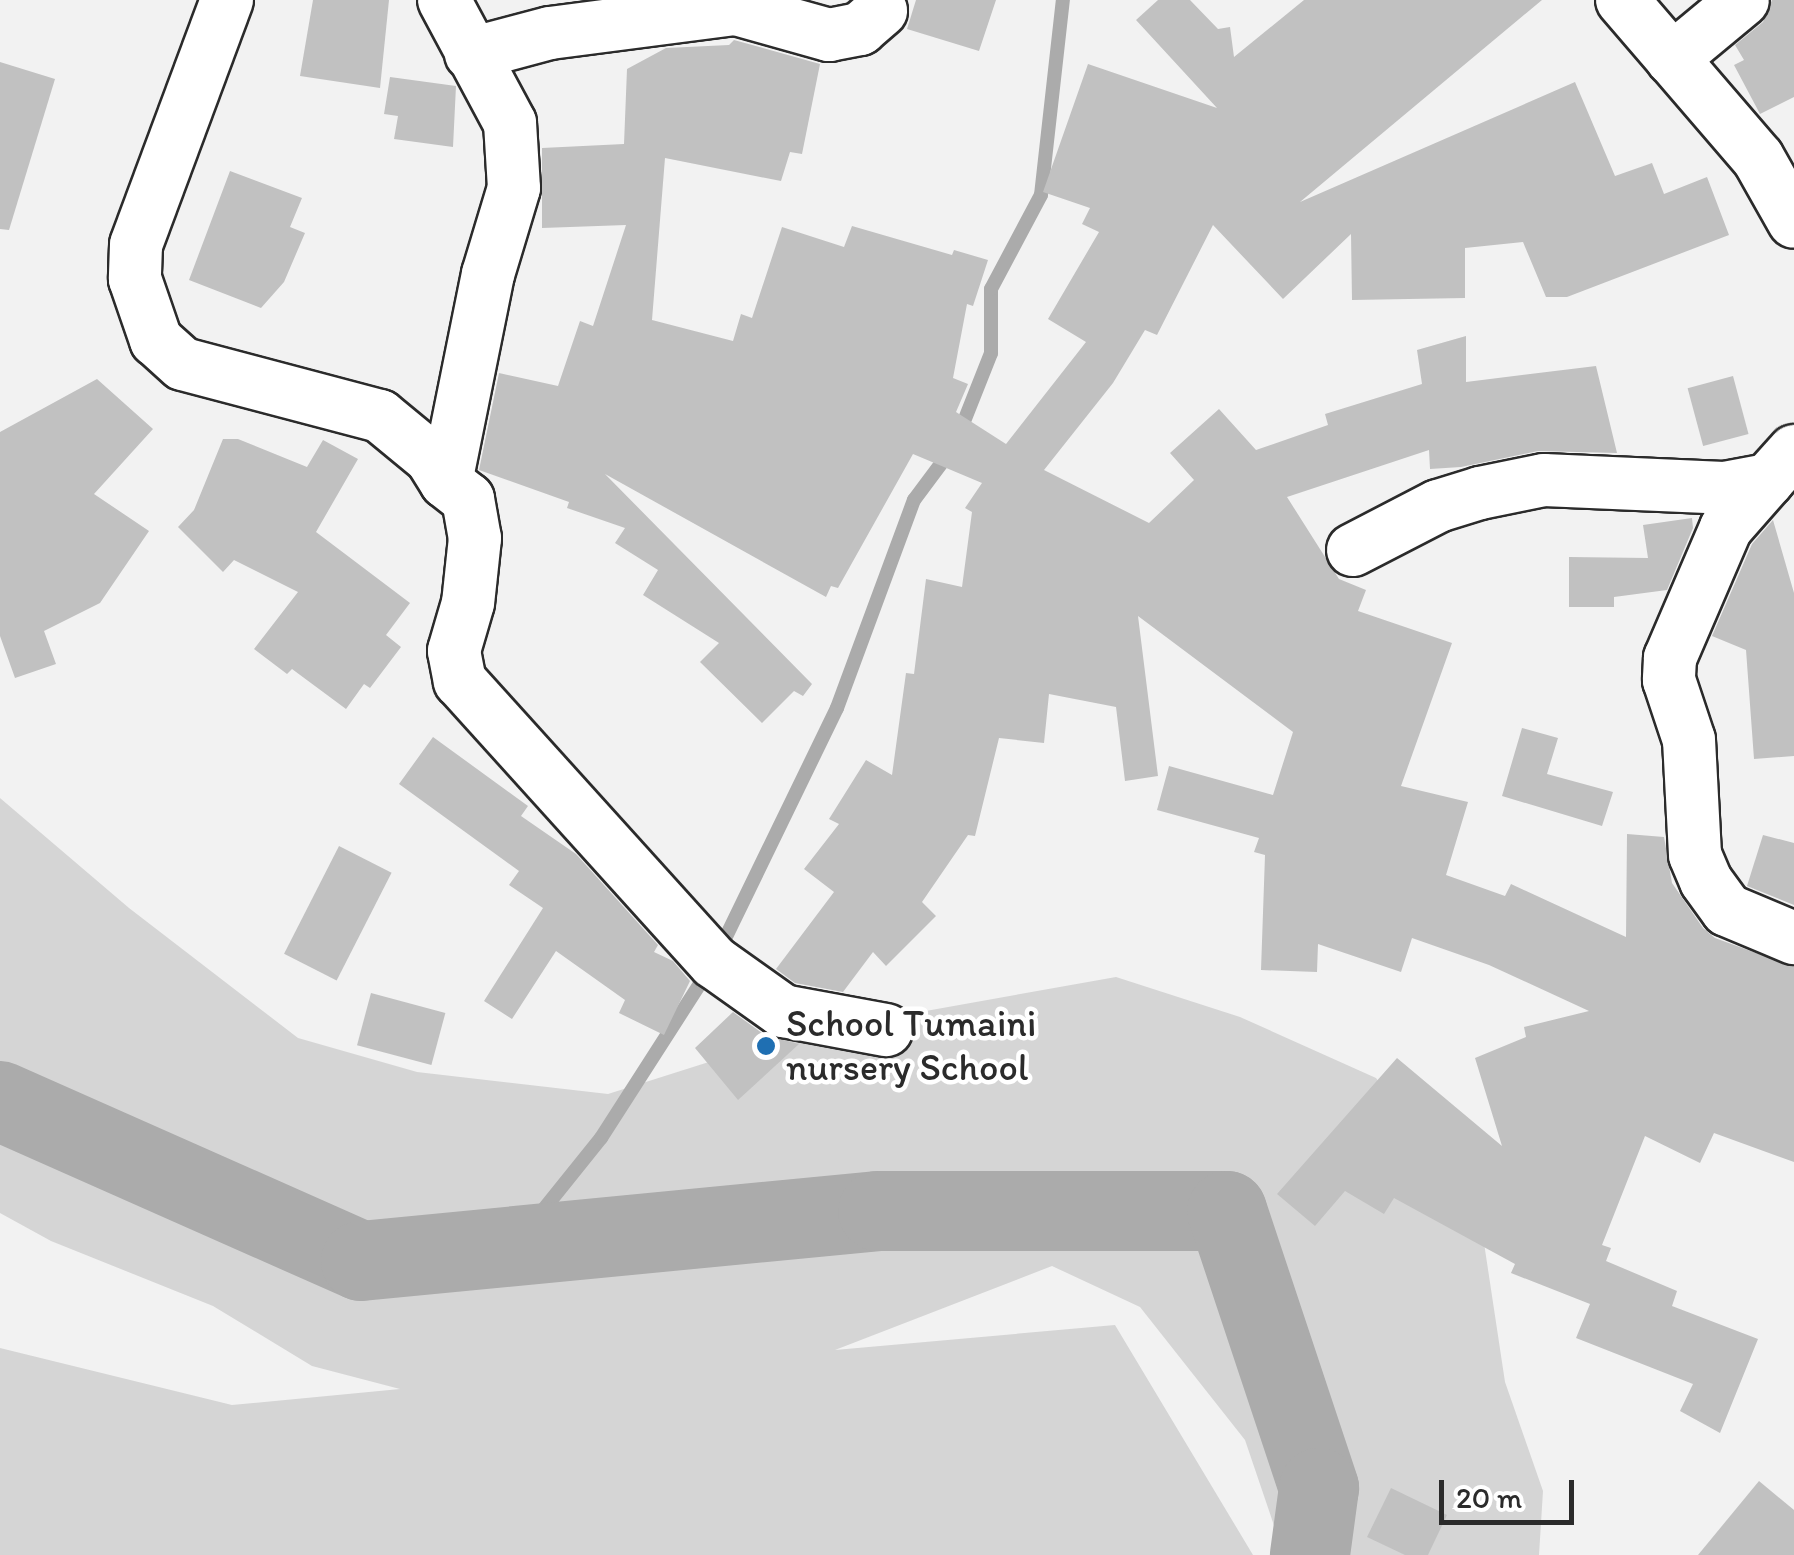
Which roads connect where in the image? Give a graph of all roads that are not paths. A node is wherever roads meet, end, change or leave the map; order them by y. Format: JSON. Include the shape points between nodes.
{"nodes":[{"id":1,"x":227,"y":0,"type":"edge"},
{"id":2,"x":444,"y":0,"type":"edge"},
{"id":3,"x":1622,"y":0,"type":"edge"},
{"id":4,"x":1743,"y":0,"type":"edge"},
{"id":5,"x":881,"y":11,"type":"dead end"},
{"id":6,"x":471,"y":54,"type":"junction"},
{"id":7,"x":1672,"y":59,"type":"junction"},
{"id":8,"x":1794,"y":222,"type":"edge"},
{"id":9,"x":1781,"y":465,"type":"edge"},
{"id":10,"x":446,"y":482,"type":"junction"},
{"id":11,"x":1353,"y":550,"type":"dead end"},
{"id":12,"x":1794,"y":938,"type":"edge"},
{"id":13,"x":886,"y":1030,"type":"dead end"}],
"edges":[{"from":1,"to":10,"type":"street","via":[[136,245],[135,279],[156,340],[183,364],[380,416],[431,458]]},
{"from":2,"to":6,"type":"street"},
{"from":3,"to":7,"type":"street"},
{"from":4,"to":7,"type":"street"},
{"from":5,"to":6,"type":"street","via":[[860,29],[829,35],[736,9],[550,33]]},
{"from":6,"to":10,"type":"street","via":[[510,123],[514,188],[488,274]]},
{"from":7,"to":8,"type":"street","via":[[1758,158]]},
{"from":9,"to":11,"type":"street","via":[[1681,488],[1544,480],[1438,506]]},
{"from":9,"to":12,"type":"street","via":[[1726,528],[1670,658],[1670,680],[1689,740],[1695,855],[1706,881],[1727,910]]},
{"from":10,"to":13,"type":"street","via":[[468,499],[475,538],[468,603],[454,650],[460,681],[714,962],[782,1012]]}]}
